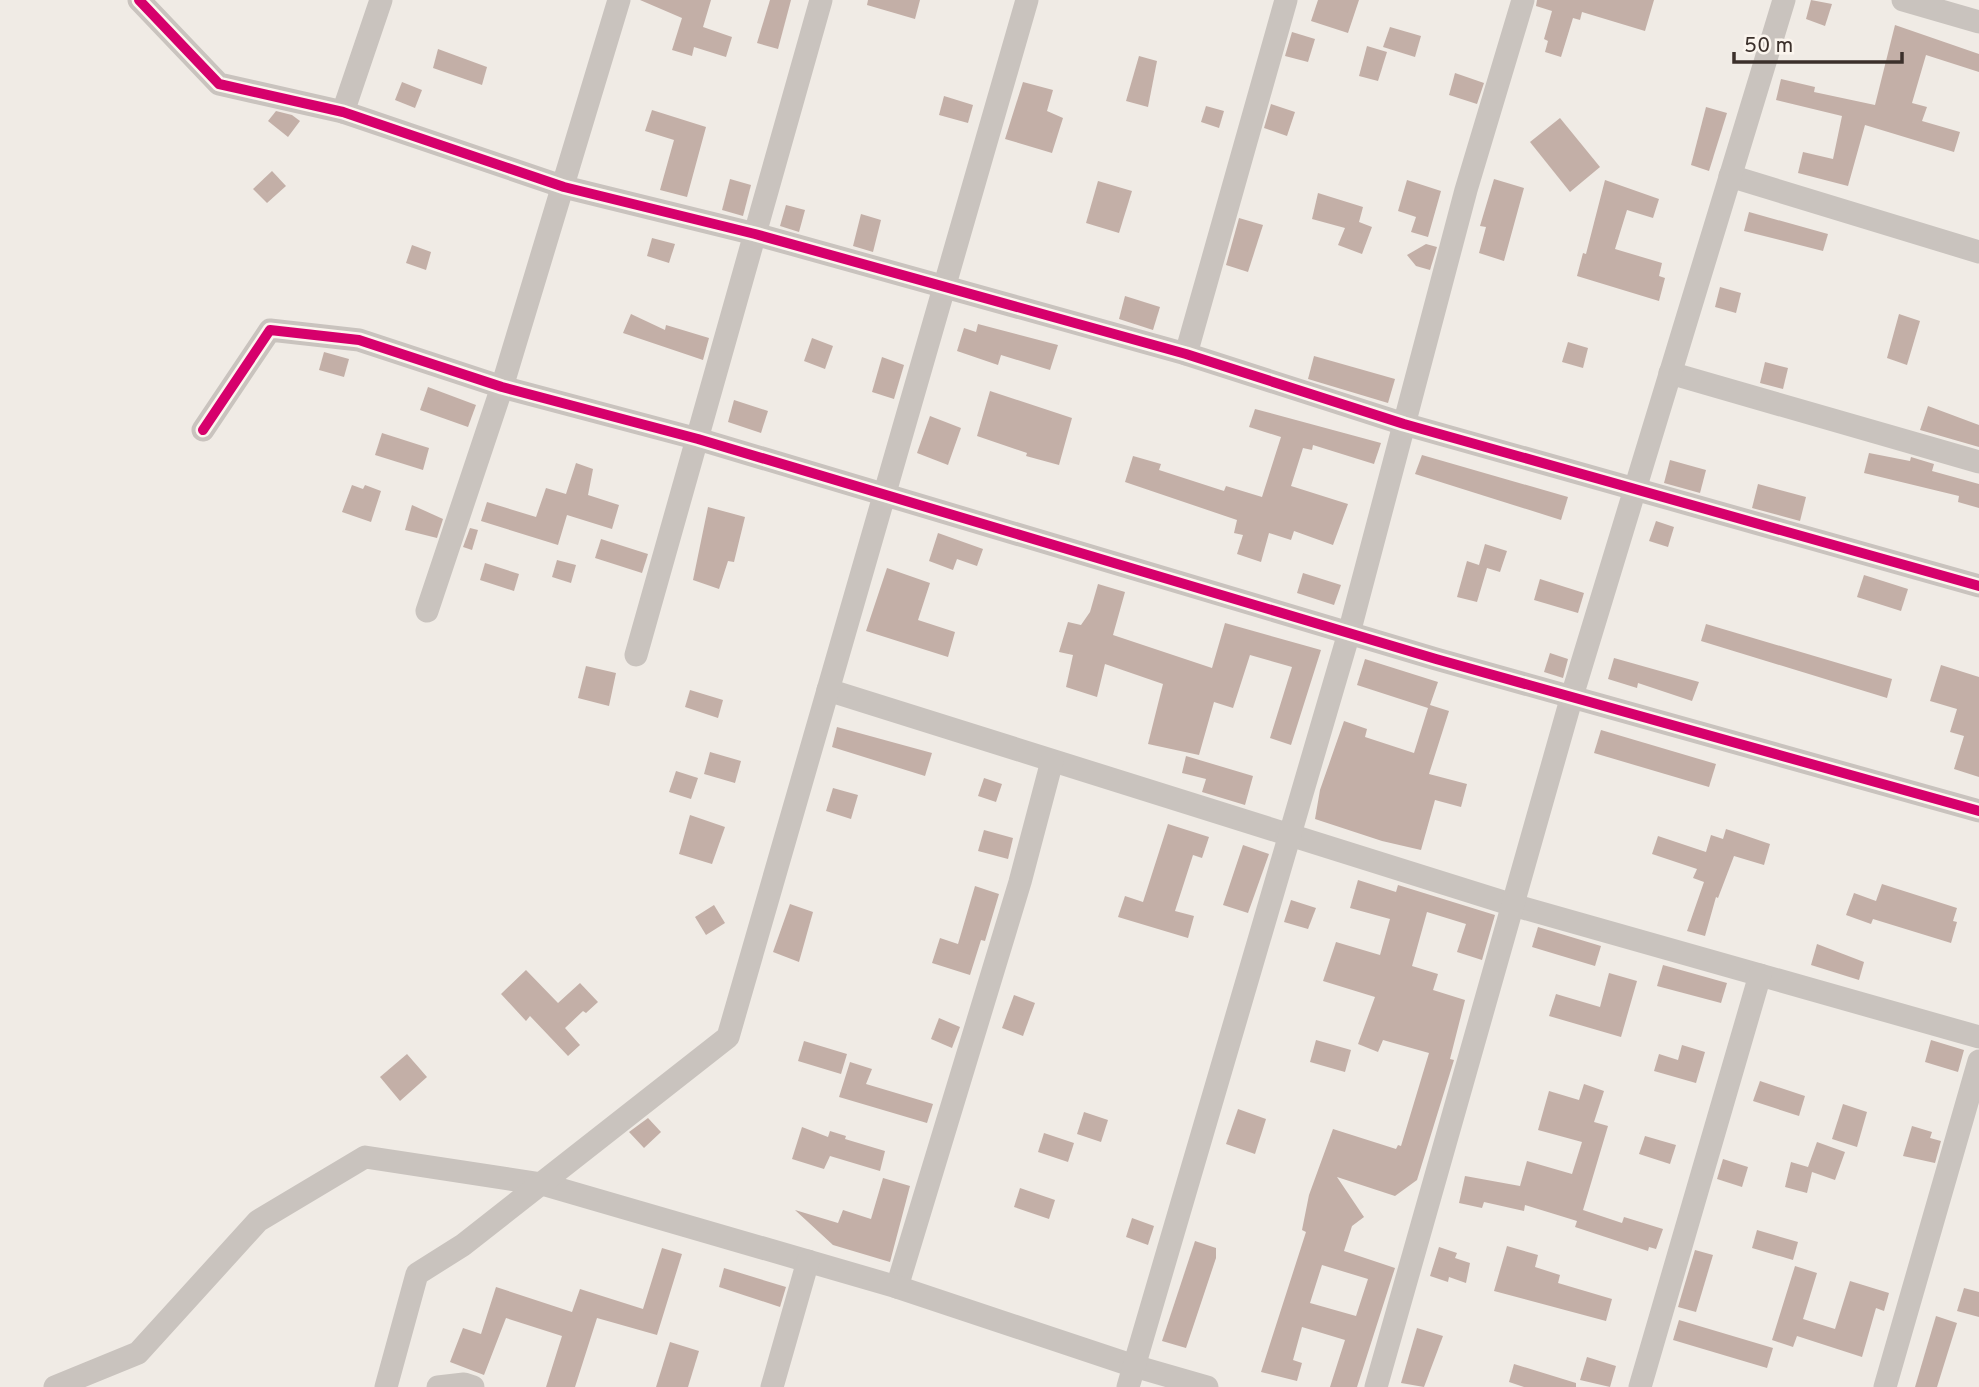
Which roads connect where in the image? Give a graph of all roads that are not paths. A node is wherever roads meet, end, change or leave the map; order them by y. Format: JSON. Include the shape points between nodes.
{"nodes":[{"id":1,"x":139,"y":0,"type":"edge"},
{"id":2,"x":381,"y":0,"type":"edge"},
{"id":3,"x":619,"y":0,"type":"edge"},
{"id":4,"x":821,"y":0,"type":"edge"},
{"id":5,"x":1027,"y":0,"type":"edge"},
{"id":6,"x":1286,"y":0,"type":"edge"},
{"id":7,"x":1523,"y":0,"type":"edge"},
{"id":8,"x":1784,"y":0,"type":"edge"},
{"id":9,"x":1903,"y":0,"type":"edge"},
{"id":10,"x":1979,"y":22,"type":"edge"},
{"id":11,"x":343,"y":112,"type":"junction"},
{"id":12,"x":1730,"y":176,"type":"junction"},
{"id":13,"x":564,"y":187,"type":"junction"},
{"id":14,"x":755,"y":234,"type":"junction"},
{"id":15,"x":1979,"y":252,"type":"edge"},
{"id":16,"x":944,"y":287,"type":"junction"},
{"id":17,"x":1186,"y":354,"type":"junction"},
{"id":18,"x":1670,"y":373,"type":"junction"},
{"id":19,"x":502,"y":387,"type":"junction"},
{"id":20,"x":1404,"y":424,"type":"junction"},
{"id":21,"x":203,"y":430,"type":"dead end"},
{"id":22,"x":698,"y":439,"type":"junction"},
{"id":23,"x":1979,"y":462,"type":"edge"},
{"id":24,"x":1634,"y":489,"type":"junction"},
{"id":25,"x":884,"y":494,"type":"junction"},
{"id":26,"x":1979,"y":586,"type":"edge"},
{"id":27,"x":427,"y":611,"type":"dead end"},
{"id":28,"x":1349,"y":633,"type":"junction"},
{"id":29,"x":636,"y":655,"type":"dead end"},
{"id":30,"x":828,"y":691,"type":"junction"},
{"id":31,"x":1572,"y":696,"type":"junction"},
{"id":32,"x":1052,"y":761,"type":"junction"},
{"id":33,"x":1979,"y":811,"type":"edge"},
{"id":34,"x":1290,"y":837,"type":"junction"},
{"id":35,"x":1513,"y":905,"type":"junction"},
{"id":36,"x":1760,"y":975,"type":"junction"},
{"id":37,"x":1979,"y":1037,"type":"edge"},
{"id":38,"x":1979,"y":1061,"type":"edge"},
{"id":39,"x":542,"y":1184,"type":"junction"},
{"id":40,"x":808,"y":1261,"type":"junction"},
{"id":41,"x":897,"y":1287,"type":"junction"},
{"id":42,"x":1131,"y":1377,"type":"edge"},
{"id":43,"x":55,"y":1387,"type":"edge"},
{"id":44,"x":386,"y":1387,"type":"edge"},
{"id":45,"x":438,"y":1387,"type":"edge"},
{"id":46,"x":473,"y":1387,"type":"edge"},
{"id":47,"x":772,"y":1387,"type":"edge"},
{"id":48,"x":1207,"y":1387,"type":"edge"},
{"id":49,"x":1376,"y":1387,"type":"edge"},
{"id":50,"x":1640,"y":1387,"type":"edge"},
{"id":51,"x":1885,"y":1387,"type":"edge"}],
"edges":[{"from":1,"to":11,"type":"street","via":[[219,84]]},
{"from":2,"to":11,"type":"street"},
{"from":3,"to":13,"type":"street"},
{"from":4,"to":14,"type":"street"},
{"from":5,"to":16,"type":"street"},
{"from":6,"to":17,"type":"street"},
{"from":7,"to":20,"type":"street","via":[[1466,190]]},
{"from":8,"to":12,"type":"street"},
{"from":9,"to":10,"type":"street"},
{"from":11,"to":13,"type":"street"},
{"from":12,"to":15,"type":"street"},
{"from":12,"to":18,"type":"street"},
{"from":13,"to":14,"type":"street"},
{"from":13,"to":19,"type":"street"},
{"from":14,"to":16,"type":"street"},
{"from":14,"to":22,"type":"street"},
{"from":16,"to":17,"type":"street"},
{"from":16,"to":25,"type":"street"},
{"from":17,"to":20,"type":"street"},
{"from":18,"to":23,"type":"street"},
{"from":18,"to":24,"type":"street"},
{"from":19,"to":21,"type":"street","via":[[359,340],[270,330]]},
{"from":19,"to":22,"type":"street"},
{"from":19,"to":27,"type":"street"},
{"from":20,"to":24,"type":"street"},
{"from":20,"to":28,"type":"street"},
{"from":22,"to":25,"type":"street"},
{"from":22,"to":29,"type":"street"},
{"from":24,"to":26,"type":"street"},
{"from":24,"to":31,"type":"street"},
{"from":25,"to":28,"type":"street"},
{"from":25,"to":30,"type":"street"},
{"from":28,"to":31,"type":"street"},
{"from":28,"to":34,"type":"street"},
{"from":30,"to":32,"type":"street"},
{"from":30,"to":39,"type":"street","via":[[728,1037]]},
{"from":31,"to":33,"type":"street"},
{"from":31,"to":35,"type":"street"},
{"from":32,"to":34,"type":"street"},
{"from":32,"to":41,"type":"street","via":[[1020,882]]},
{"from":34,"to":35,"type":"street"},
{"from":34,"to":42,"type":"street"},
{"from":35,"to":36,"type":"street"},
{"from":35,"to":49,"type":"street"},
{"from":36,"to":37,"type":"street"},
{"from":36,"to":50,"type":"street"},
{"from":38,"to":51,"type":"street"},
{"from":39,"to":40,"type":"street"},
{"from":39,"to":43,"type":"street","via":[[365,1157],[258,1222],[138,1353]]},
{"from":39,"to":44,"type":"street","via":[[417,1274]]},
{"from":40,"to":41,"type":"street"},
{"from":40,"to":47,"type":"street"},
{"from":41,"to":42,"type":"street"},
{"from":42,"to":48,"type":"street"},
{"from":45,"to":46,"type":"street"}]}
